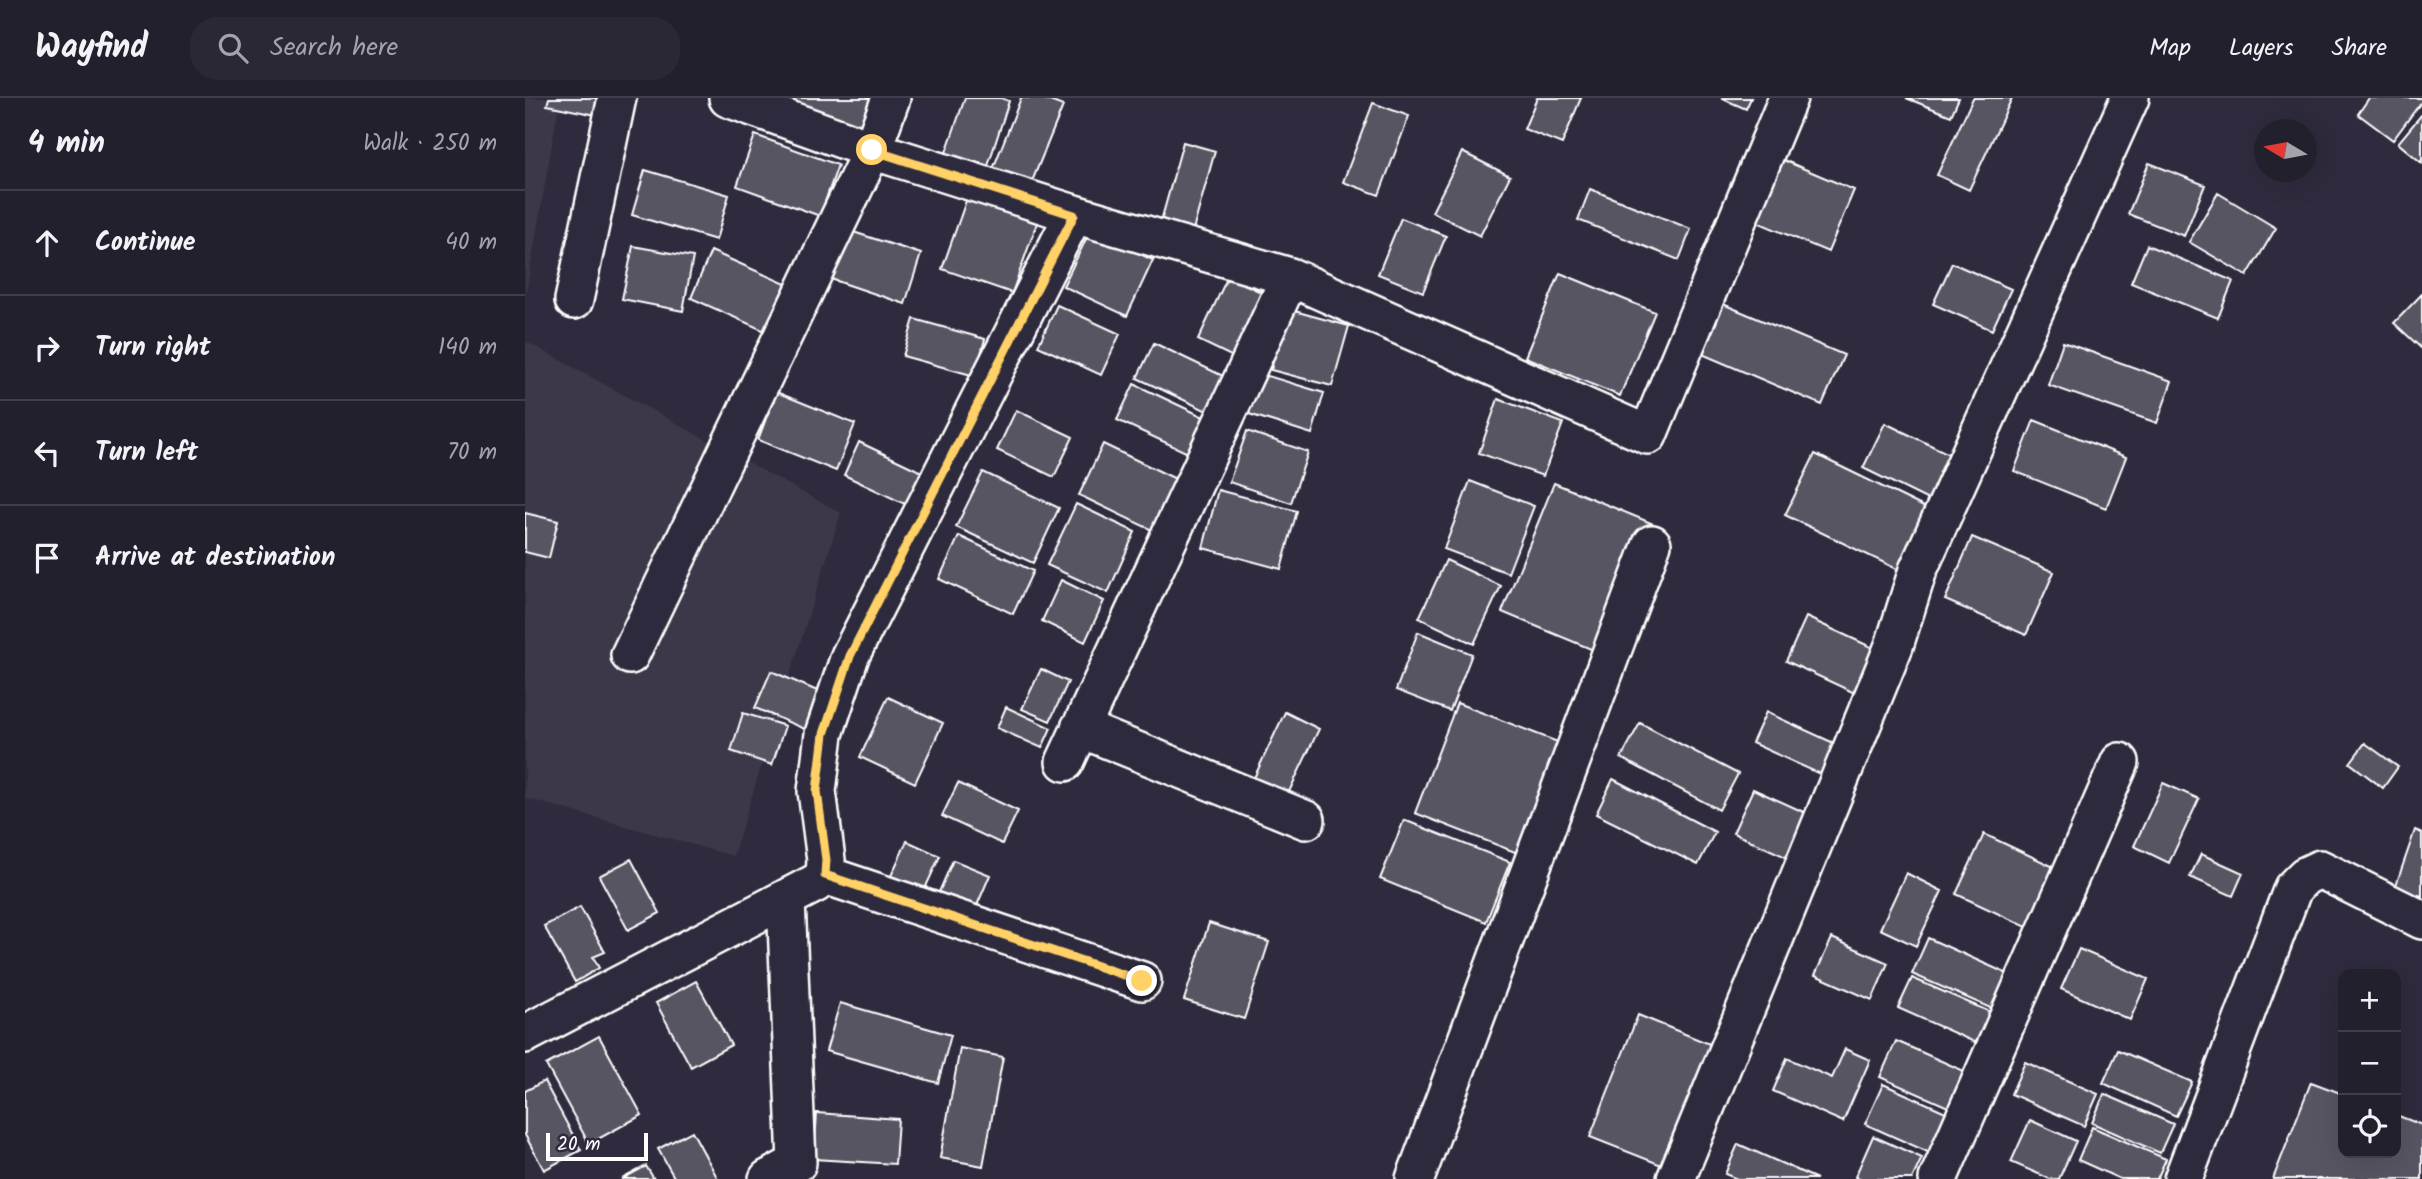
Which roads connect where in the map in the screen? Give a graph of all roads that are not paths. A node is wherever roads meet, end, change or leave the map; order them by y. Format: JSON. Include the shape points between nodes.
{"nodes":[{"id":1,"x":617,"y":98,"type":"edge"},
{"id":2,"x":728,"y":98,"type":"edge"},
{"id":3,"x":891,"y":98,"type":"edge"},
{"id":4,"x":1788,"y":98,"type":"edge"},
{"id":5,"x":2130,"y":98,"type":"edge"},
{"id":6,"x":872,"y":150,"type":"junction"},
{"id":7,"x":1074,"y":215,"type":"junction"},
{"id":8,"x":1290,"y":277,"type":"junction"},
{"id":9,"x":574,"y":300,"type":"dead end"},
{"id":10,"x":1652,"y":544,"type":"dead end"},
{"id":11,"x":630,"y":655,"type":"dead end"},
{"id":12,"x":1080,"y":728,"type":"junction"},
{"id":13,"x":1065,"y":762,"type":"dead end"},
{"id":14,"x":2120,"y":762,"type":"dead end"},
{"id":15,"x":1306,"y":820,"type":"dead end"},
{"id":16,"x":825,"y":875,"type":"junction"},
{"id":17,"x":786,"y":899,"type":"junction"},
{"id":18,"x":2422,"y":920,"type":"edge"},
{"id":19,"x":1142,"y":981,"type":"dead end"},
{"id":20,"x":525,"y":1034,"type":"edge"},
{"id":21,"x":768,"y":1179,"type":"edge"},
{"id":22,"x":1415,"y":1179,"type":"edge"},
{"id":23,"x":1676,"y":1179,"type":"edge"},
{"id":24,"x":1938,"y":1179,"type":"edge"},
{"id":25,"x":2183,"y":1179,"type":"edge"}],
"edges":[{"from":1,"to":9,"type":"street"},
{"from":2,"to":6,"type":"street"},
{"from":3,"to":6,"type":"street"},
{"from":4,"to":8,"type":"street","via":[[1648,435]]},
{"from":5,"to":23,"type":"street","via":[[1918,570],[1894,646]]},
{"from":6,"to":7,"type":"street"},
{"from":6,"to":11,"type":"street"},
{"from":7,"to":8,"type":"street"},
{"from":7,"to":16,"type":"street","via":[[850,656],[824,734],[817,791]]},
{"from":8,"to":12,"type":"street"},
{"from":10,"to":22,"type":"street"},
{"from":12,"to":13,"type":"street"},
{"from":12,"to":15,"type":"street"},
{"from":14,"to":24,"type":"street"},
{"from":16,"to":17,"type":"street"},
{"from":16,"to":19,"type":"street"},
{"from":17,"to":20,"type":"street"},
{"from":17,"to":21,"type":"street","via":[[797,1163]]},
{"from":18,"to":25,"type":"street","via":[[2320,869],[2293,888]]}]}
